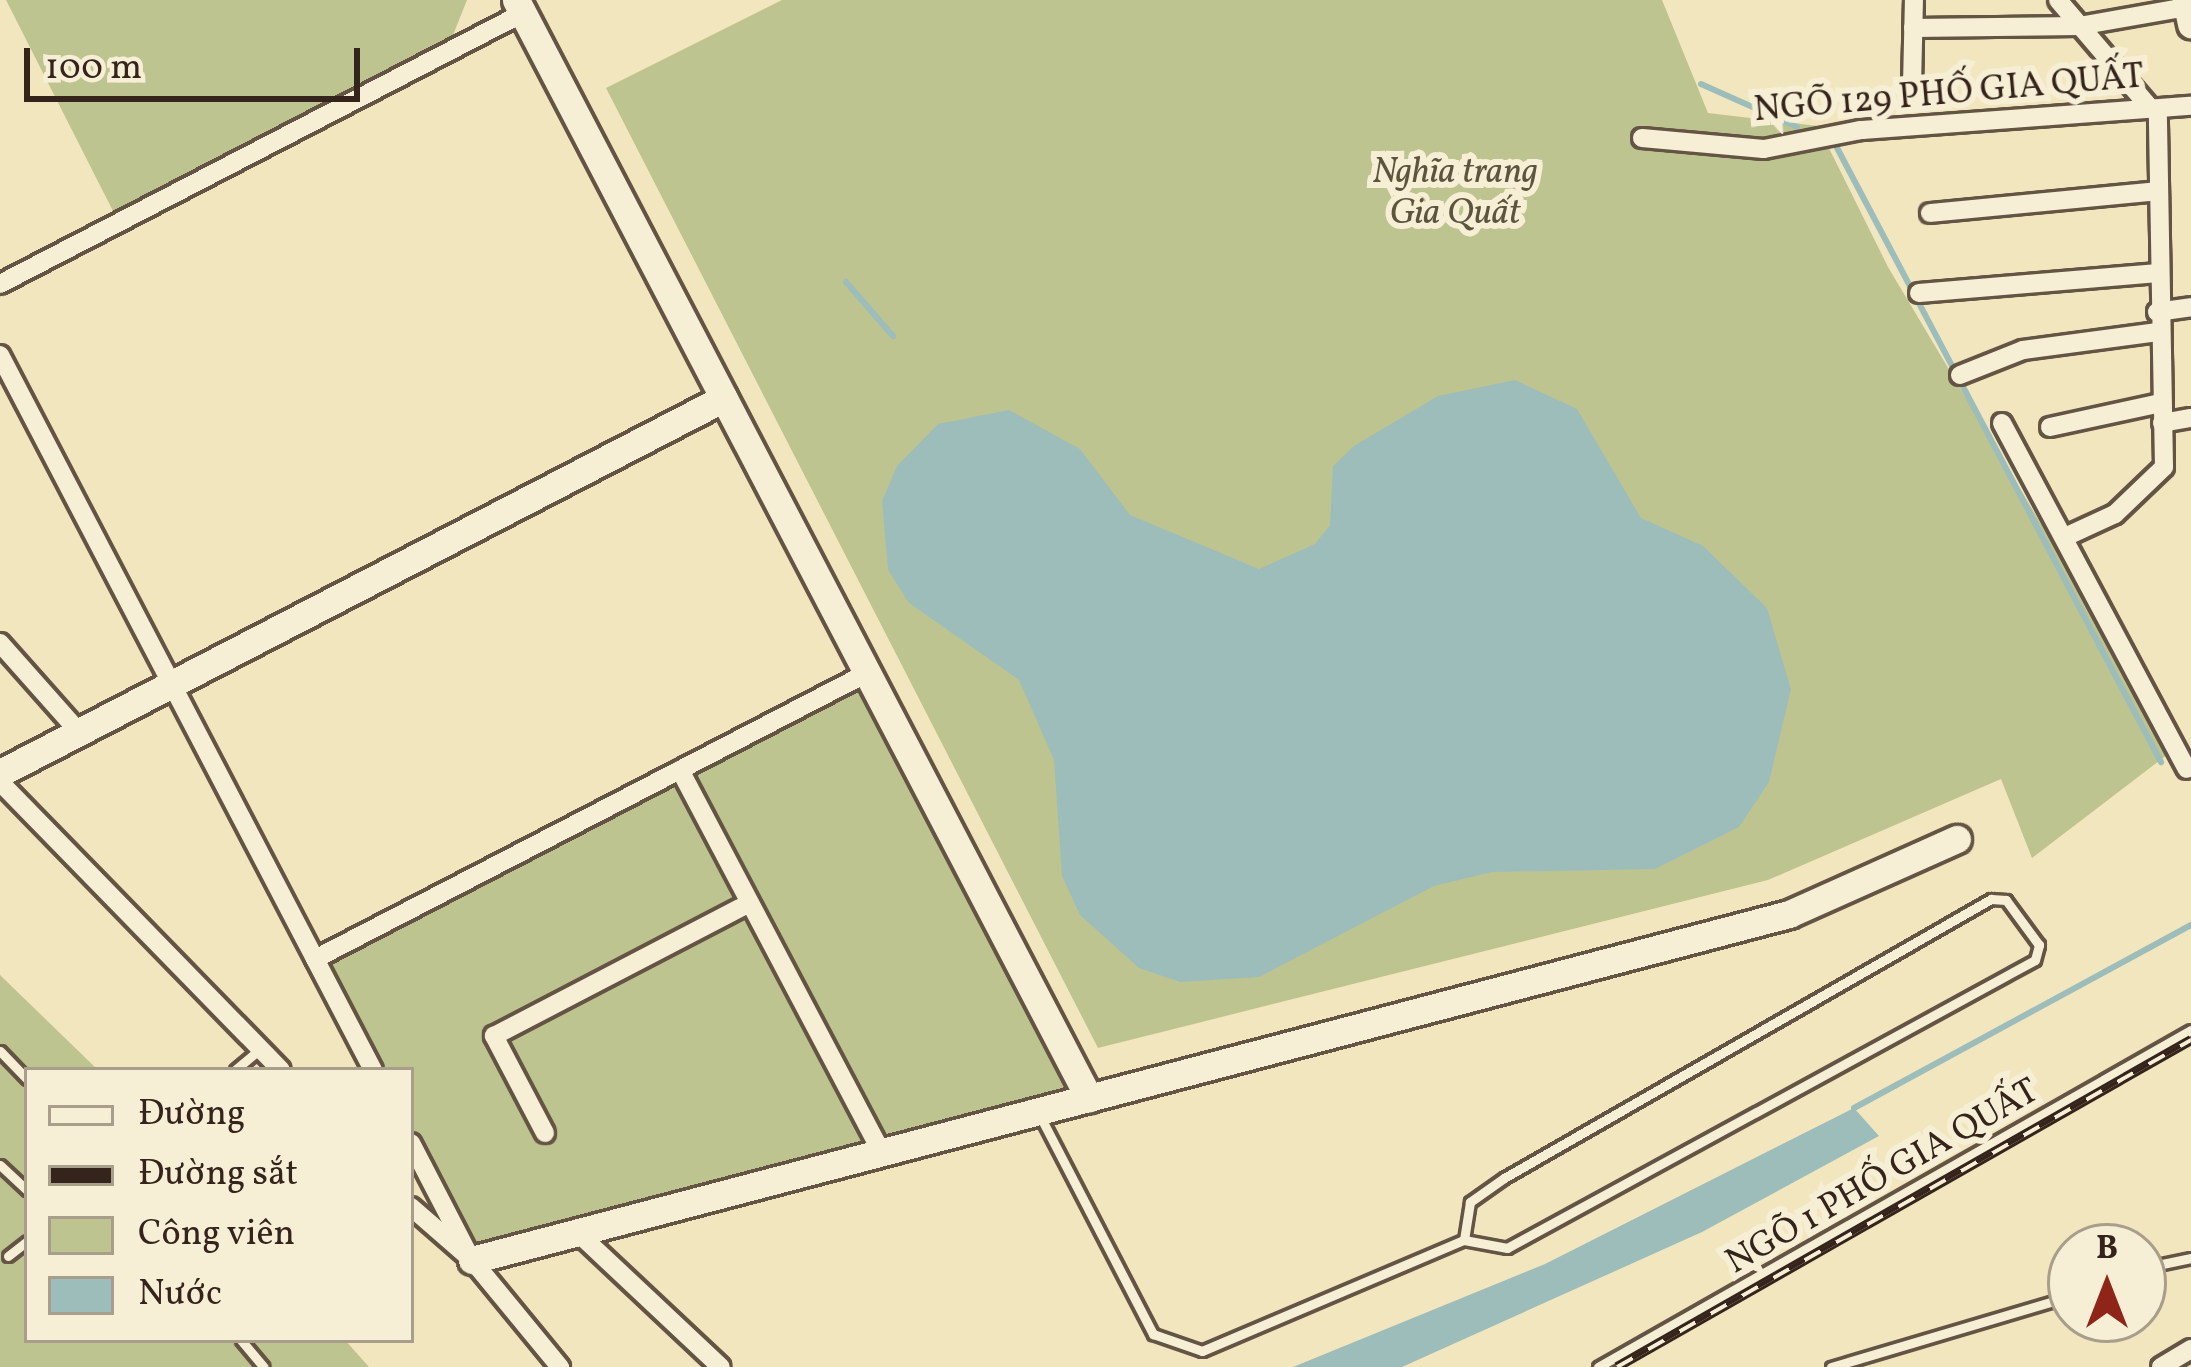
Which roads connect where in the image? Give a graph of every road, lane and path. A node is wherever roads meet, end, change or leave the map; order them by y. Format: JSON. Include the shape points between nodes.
{"nodes":[{"id":1,"x":1914,"y":0,"type":"edge"},
{"id":2,"x":2058,"y":0,"type":"edge"},
{"id":3,"x":520,"y":6,"type":"edge"},
{"id":4,"x":2188,"y":10,"type":"edge"},
{"id":5,"x":2079,"y":26,"type":"junction"},
{"id":6,"x":1913,"y":28,"type":"junction"},
{"id":7,"x":1912,"y":86,"type":"dead end"},
{"id":8,"x":2191,"y":106,"type":"edge"},
{"id":9,"x":2154,"y":109,"type":"junction"},
{"id":10,"x":1642,"y":138,"type":"dead end"},
{"id":11,"x":2158,"y":191,"type":"junction"},
{"id":12,"x":1930,"y":213,"type":"dead end"},
{"id":13,"x":2158,"y":273,"type":"junction"},
{"id":14,"x":0,"y":284,"type":"edge"},
{"id":15,"x":1919,"y":293,"type":"dead end"},
{"id":16,"x":2191,"y":308,"type":"edge"},
{"id":17,"x":2158,"y":322,"type":"junction"},
{"id":18,"x":0,"y":356,"type":"edge"},
{"id":19,"x":1960,"y":375,"type":"dead end"},
{"id":20,"x":724,"y":398,"type":"junction"},
{"id":21,"x":2161,"y":413,"type":"junction"},
{"id":22,"x":2191,"y":418,"type":"edge"},
{"id":23,"x":2002,"y":423,"type":"dead end"},
{"id":24,"x":2050,"y":427,"type":"dead end"},
{"id":25,"x":2065,"y":537,"type":"junction"},
{"id":26,"x":0,"y":643,"type":"edge"},
{"id":27,"x":867,"y":673,"type":"junction"},
{"id":28,"x":172,"y":684,"type":"junction"},
{"id":29,"x":79,"y":732,"type":"junction"},
{"id":30,"x":2187,"y":769,"type":"dead end"},
{"id":31,"x":680,"y":770,"type":"junction"},
{"id":32,"x":0,"y":778,"type":"edge"},
{"id":33,"x":1957,"y":839,"type":"dead end"},
{"id":34,"x":750,"y":903,"type":"junction"},
{"id":35,"x":315,"y":959,"type":"junction"},
{"id":36,"x":2191,"y":1030,"type":"edge"},
{"id":37,"x":261,"y":1048,"type":"junction"},
{"id":38,"x":0,"y":1051,"type":"edge"},
{"id":39,"x":239,"y":1067,"type":"edge"},
{"id":40,"x":278,"y":1067,"type":"edge"},
{"id":41,"x":371,"y":1067,"type":"edge"},
{"id":42,"x":24,"y":1076,"type":"edge"},
{"id":43,"x":1089,"y":1098,"type":"junction"},
{"id":44,"x":1038,"y":1111,"type":"junction"},
{"id":45,"x":545,"y":1133,"type":"dead end"},
{"id":46,"x":414,"y":1149,"type":"edge"},
{"id":47,"x":882,"y":1153,"type":"junction"},
{"id":48,"x":0,"y":1165,"type":"edge"},
{"id":49,"x":24,"y":1187,"type":"edge"},
{"id":50,"x":414,"y":1211,"type":"edge"},
{"id":51,"x":578,"y":1232,"type":"junction"},
{"id":52,"x":1464,"y":1240,"type":"junction"},
{"id":53,"x":24,"y":1243,"type":"edge"},
{"id":54,"x":8,"y":1256,"type":"dead end"},
{"id":55,"x":472,"y":1260,"type":"junction"},
{"id":56,"x":2047,"y":1303,"type":"edge"},
{"id":57,"x":244,"y":1343,"type":"edge"},
{"id":58,"x":2191,"y":1349,"type":"edge"},
{"id":59,"x":264,"y":1367,"type":"edge"},
{"id":60,"x":560,"y":1367,"type":"edge"},
{"id":61,"x":722,"y":1367,"type":"edge"},
{"id":62,"x":1598,"y":1367,"type":"edge"},
{"id":63,"x":1832,"y":1367,"type":"edge"},
{"id":64,"x":2161,"y":1367,"type":"edge"}],
"edges":[{"from":1,"to":6,"type":"street"},
{"from":2,"to":5,"type":"street"},
{"from":3,"to":14,"type":"street"},
{"from":3,"to":20,"type":"street"},
{"from":4,"to":5,"type":"street"},
{"from":5,"to":6,"type":"street"},
{"from":5,"to":9,"type":"street"},
{"from":6,"to":7,"type":"street"},
{"from":8,"to":9,"type":"street","name":"NGÕ 129 PHỐ GIA QUẤT"},
{"from":9,"to":10,"type":"street","name":"NGÕ 129 PHỐ GIA QUẤT","via":[[1861,130],[1764,149]]},
{"from":9,"to":11,"type":"street"},
{"from":11,"to":12,"type":"street"},
{"from":11,"to":13,"type":"street"},
{"from":13,"to":15,"type":"street"},
{"from":13,"to":17,"type":"street"},
{"from":16,"to":17,"type":"street"},
{"from":17,"to":19,"type":"street","via":[[2023,350]]},
{"from":17,"to":21,"type":"street"},
{"from":18,"to":28,"type":"street"},
{"from":20,"to":27,"type":"street"},
{"from":20,"to":28,"type":"street"},
{"from":21,"to":22,"type":"street"},
{"from":21,"to":24,"type":"street"},
{"from":21,"to":25,"type":"street","via":[[2164,467],[2115,514]]},
{"from":23,"to":25,"type":"street"},
{"from":25,"to":30,"type":"street"},
{"from":26,"to":29,"type":"street"},
{"from":27,"to":31,"type":"street"},
{"from":27,"to":43,"type":"street"},
{"from":28,"to":29,"type":"street"},
{"from":28,"to":35,"type":"street"},
{"from":29,"to":32,"type":"street"},
{"from":31,"to":34,"type":"street"},
{"from":31,"to":35,"type":"street"},
{"from":32,"to":37,"type":"street"},
{"from":33,"to":43,"type":"street","via":[[1789,914]]},
{"from":34,"to":45,"type":"street","via":[[494,1036]]},
{"from":34,"to":47,"type":"street"},
{"from":35,"to":41,"type":"street"},
{"from":36,"to":62,"type":"lane","name":"NGÕ 1 PHỐ GIA QUẤT"},
{"from":37,"to":39,"type":"lane"},
{"from":37,"to":40,"type":"street"},
{"from":38,"to":42,"type":"lane"},
{"from":43,"to":44,"type":"street"},
{"from":44,"to":47,"type":"street"},
{"from":44,"to":52,"type":"lane","via":[[1153,1334],[1178,1349],[1202,1352]]},
{"from":46,"to":55,"type":"street"},
{"from":47,"to":51,"type":"street"},
{"from":48,"to":49,"type":"lane"},
{"from":50,"to":55,"type":"street"},
{"from":51,"to":55,"type":"street"},
{"from":51,"to":61,"type":"street"},
{"from":52,"to":52,"type":"lane","via":[[1507,1249],[2035,960],[2038,945],[2006,900],[1991,899],[1504,1178],[1469,1202]]},
{"from":53,"to":54,"type":"lane"},
{"from":55,"to":60,"type":"street"},
{"from":56,"to":63,"type":"lane"},
{"from":57,"to":59,"type":"lane"},
{"from":58,"to":64,"type":"street"}]}
